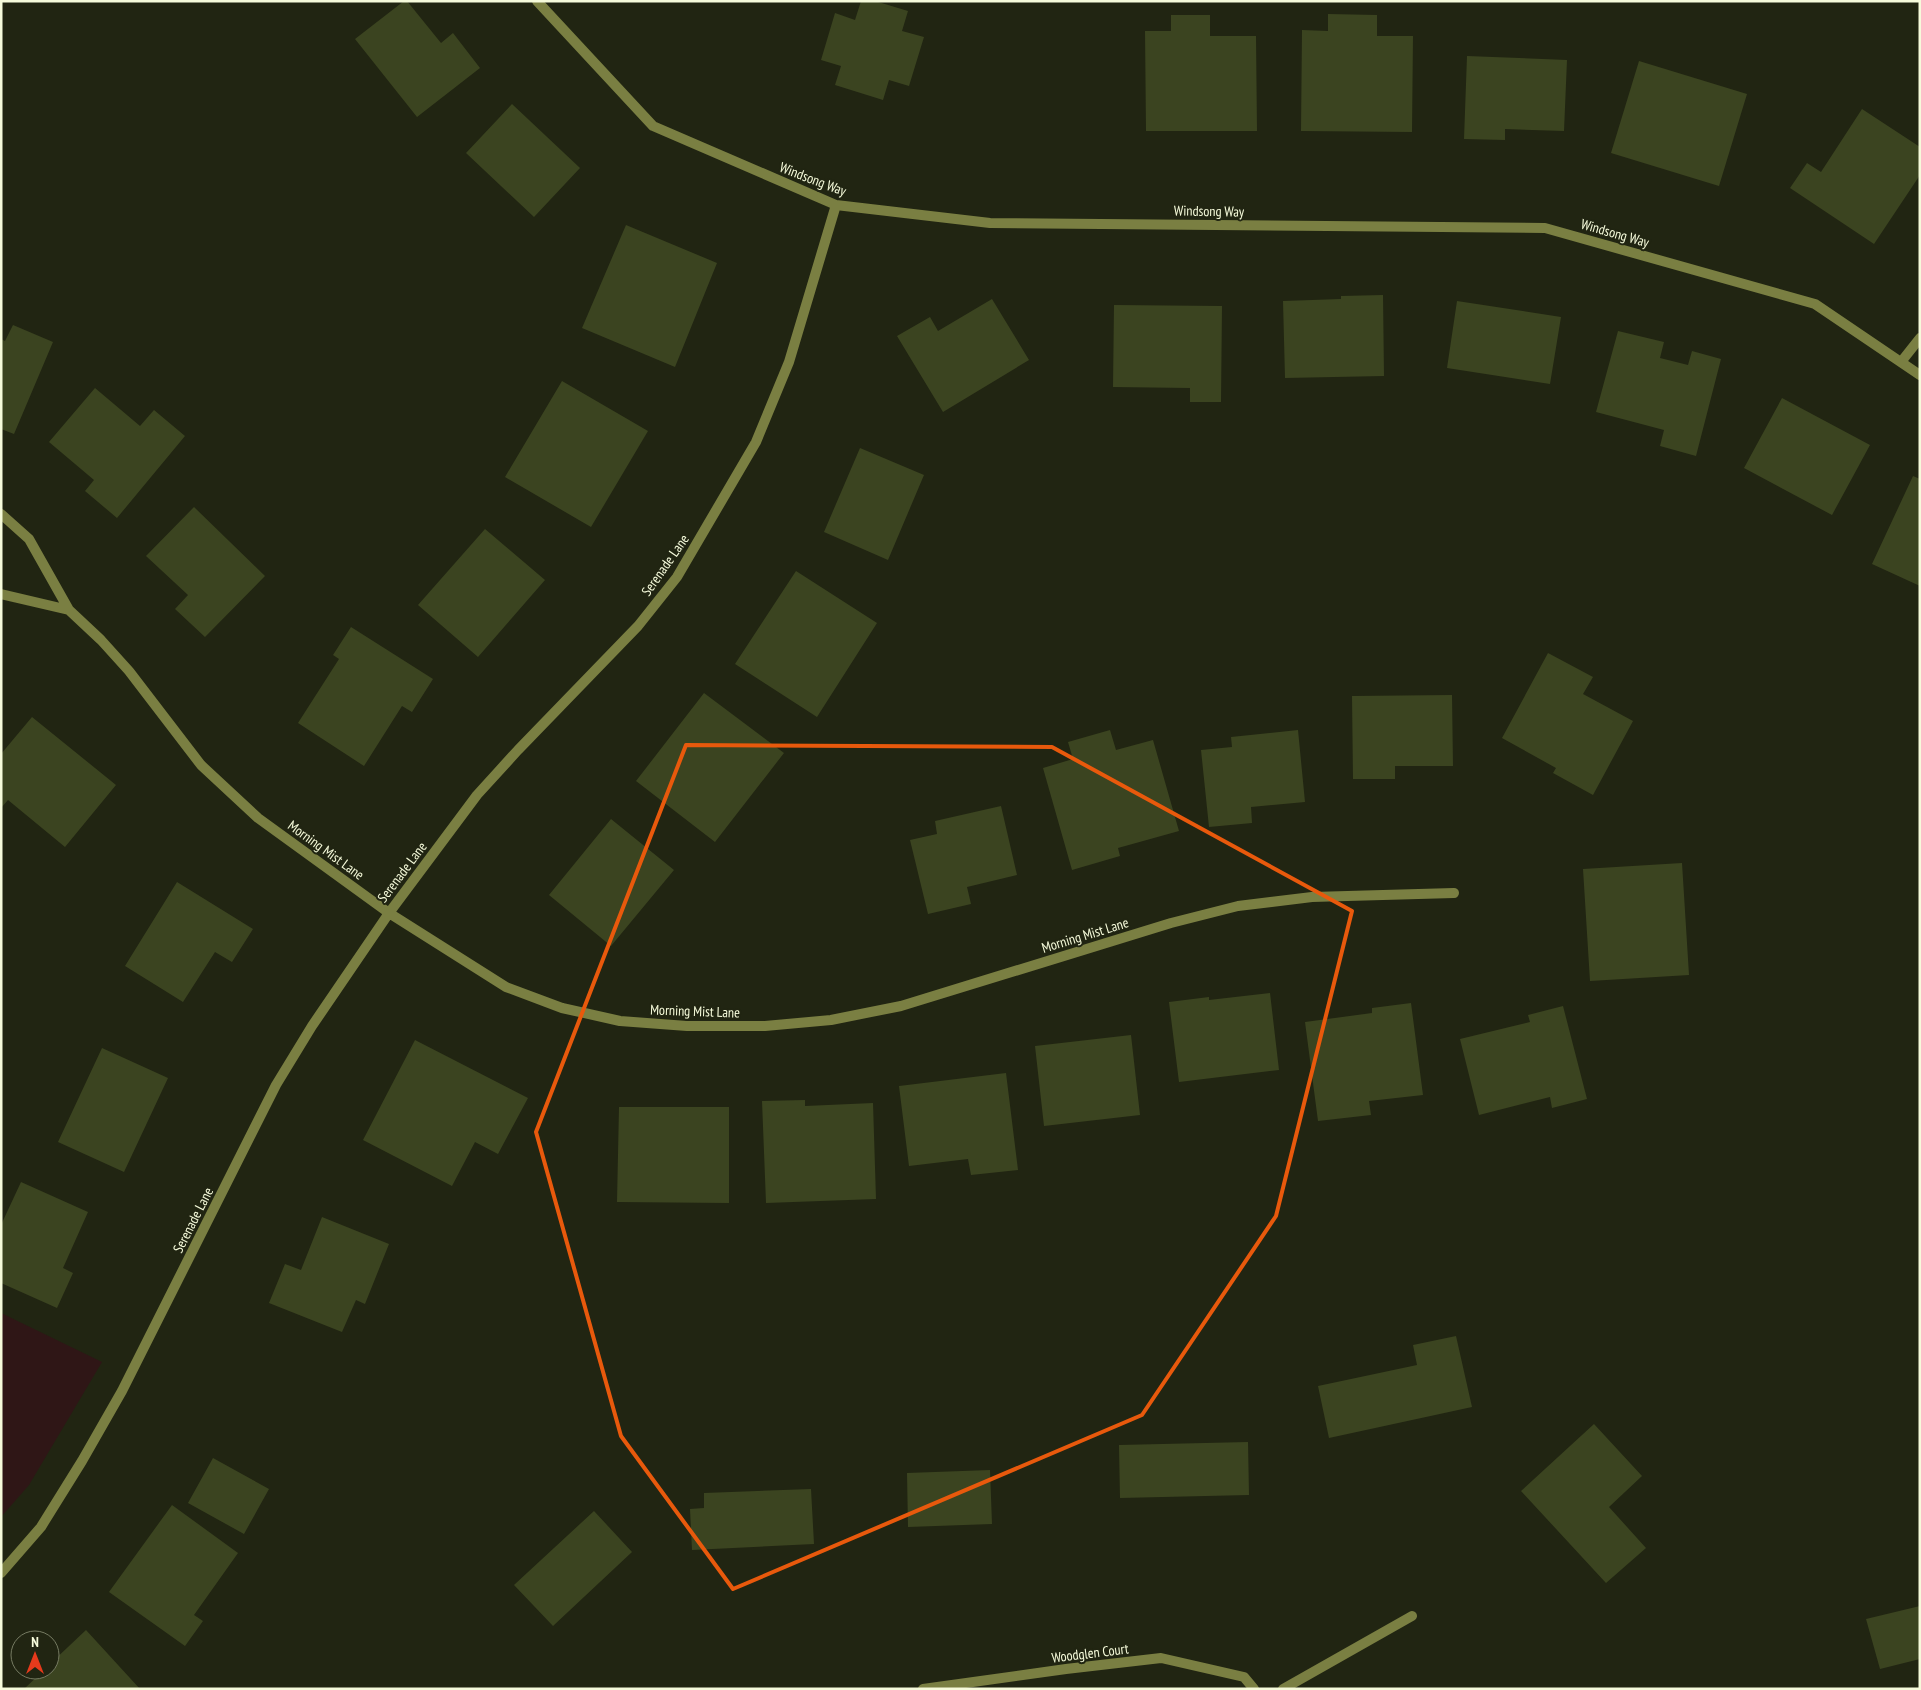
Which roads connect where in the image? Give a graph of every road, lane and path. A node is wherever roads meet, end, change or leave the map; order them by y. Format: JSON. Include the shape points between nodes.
{"nodes":[{"id":1,"x":537,"y":1,"type":"edge"},
{"id":2,"x":836,"y":205,"type":"junction"},
{"id":3,"x":1920,"y":338,"type":"edge"},
{"id":4,"x":1900,"y":362,"type":"junction"},
{"id":5,"x":1920,"y":374,"type":"edge"},
{"id":6,"x":1,"y":514,"type":"edge"},
{"id":7,"x":1,"y":594,"type":"edge"},
{"id":8,"x":69,"y":610,"type":"junction"},
{"id":9,"x":1454,"y":893,"type":"dead end"},
{"id":10,"x":389,"y":913,"type":"junction"},
{"id":11,"x":1,"y":1572,"type":"edge"},
{"id":12,"x":1412,"y":1616,"type":"dead end"},
{"id":13,"x":923,"y":1689,"type":"edge"},
{"id":14,"x":1254,"y":1689,"type":"edge"},
{"id":15,"x":1283,"y":1689,"type":"edge"}],
"edges":[{"from":1,"to":2,"type":"street","name":"Windsong Way","via":[[653,126]]},
{"from":2,"to":4,"type":"street","name":"Windsong Way","via":[[990,223],[1545,228],[1815,304]]},
{"from":2,"to":10,"type":"street","name":"Serenade Lane","via":[[789,362],[756,442],[678,577],[638,626],[477,795]]},
{"from":3,"to":4,"type":"street"},
{"from":4,"to":5,"type":"street","name":"Windsong Way"},
{"from":6,"to":8,"type":"street","name":"Morning Mist Lane","via":[[29,539]]},
{"from":7,"to":8,"type":"street","name":"Morning Mist Lane"},
{"from":8,"to":10,"type":"street","name":"Morning Mist Lane","via":[[129,671],[202,765],[222,785],[258,818]]},
{"from":9,"to":10,"type":"street","name":"Morning Mist Lane","via":[[1312,897],[1238,906],[1170,923],[901,1006],[831,1020],[764,1026],[687,1026],[620,1021],[562,1008],[506,987]]},
{"from":10,"to":11,"type":"street","name":"Serenade Lane","via":[[276,1085],[122,1391],[82,1461],[41,1527]]},
{"from":12,"to":15,"type":"street"},
{"from":13,"to":14,"type":"street","name":"Woodglen Court","via":[[1161,1658],[1244,1677]]}]}
